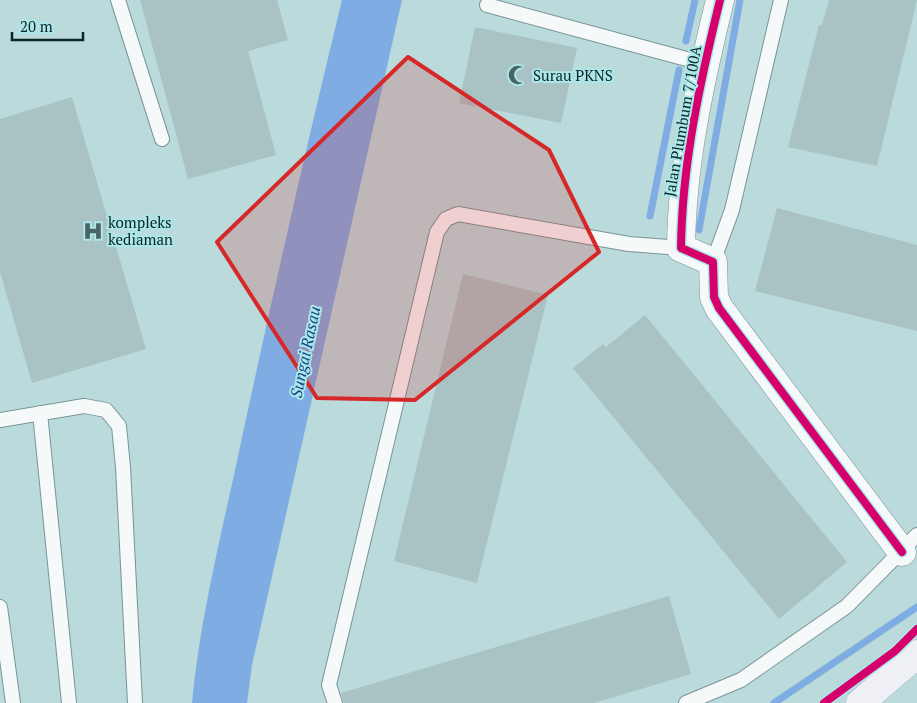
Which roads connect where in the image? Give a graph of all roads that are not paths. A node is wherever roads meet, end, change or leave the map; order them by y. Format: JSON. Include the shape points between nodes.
{"nodes":[{"id":1,"x":118,"y":0,"type":"edge"},
{"id":2,"x":720,"y":0,"type":"edge"},
{"id":3,"x":781,"y":0,"type":"edge"},
{"id":4,"x":488,"y":5,"type":"dead end"},
{"id":5,"x":705,"y":64,"type":"junction"},
{"id":6,"x":162,"y":139,"type":"dead end"},
{"id":7,"x":681,"y":248,"type":"junction"},
{"id":8,"x":713,"y":262,"type":"junction"},
{"id":9,"x":40,"y":413,"type":"junction"},
{"id":10,"x":0,"y":420,"type":"edge"},
{"id":11,"x":910,"y":544,"type":"edge"},
{"id":12,"x":0,"y":607,"type":"edge"},
{"id":13,"x":917,"y":654,"type":"edge"},
{"id":14,"x":13,"y":703,"type":"edge"},
{"id":15,"x":69,"y":703,"type":"edge"},
{"id":16,"x":135,"y":703,"type":"edge"},
{"id":17,"x":335,"y":703,"type":"edge"},
{"id":18,"x":686,"y":703,"type":"edge"},
{"id":19,"x":860,"y":703,"type":"edge"}],
"edges":[{"from":1,"to":6,"type":"lane"},
{"from":2,"to":5,"type":"street","name":"Jalan Plumbum 7/100A"},
{"from":3,"to":8,"type":"lane","via":[[732,210]]},
{"from":4,"to":5,"type":"lane"},
{"from":5,"to":7,"type":"street","name":"Jalan Plumbum 7/100A","via":[[686,162]]},
{"from":7,"to":8,"type":"street"},
{"from":7,"to":17,"type":"lane","via":[[629,244],[458,214],[446,220],[437,232],[329,684]]},
{"from":8,"to":11,"type":"street","via":[[714,296],[719,308]]},
{"from":9,"to":10,"type":"lane"},
{"from":9,"to":15,"type":"lane"},
{"from":9,"to":16,"type":"lane","via":[[84,406],[106,410],[119,426]]},
{"from":11,"to":18,"type":"lane","via":[[847,606],[741,680]]},
{"from":12,"to":14,"type":"lane"},
{"from":13,"to":19,"type":"main road"}]}
